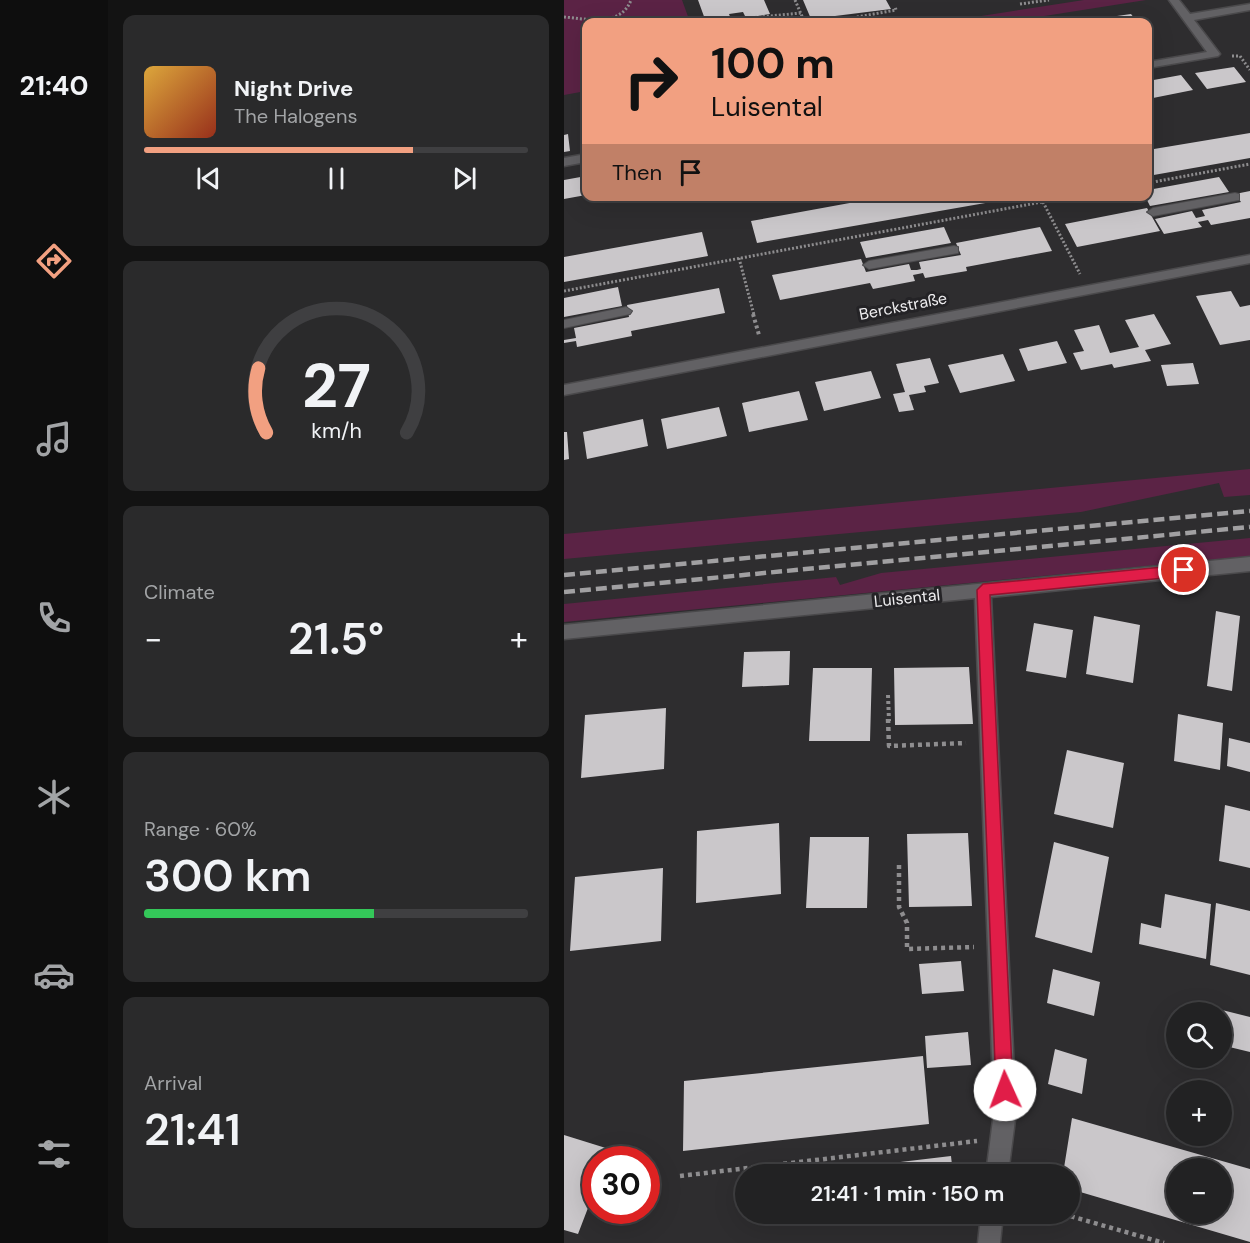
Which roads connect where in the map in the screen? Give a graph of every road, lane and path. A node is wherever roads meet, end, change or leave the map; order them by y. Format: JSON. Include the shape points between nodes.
{"nodes":[{"id":1,"x":631,"y":0,"type":"edge"},
{"id":2,"x":795,"y":0,"type":"edge"},
{"id":3,"x":1049,"y":0,"type":"edge"},
{"id":4,"x":1174,"y":0,"type":"edge"},
{"id":5,"x":1020,"y":4,"type":"dead end"},
{"id":6,"x":895,"y":6,"type":"dead end"},
{"id":7,"x":1250,"y":7,"type":"edge"},
{"id":8,"x":801,"y":13,"type":"junction"},
{"id":9,"x":564,"y":17,"type":"edge"},
{"id":10,"x":582,"y":18,"type":"edge"},
{"id":11,"x":611,"y":18,"type":"edge"},
{"id":12,"x":763,"y":18,"type":"edge"},
{"id":13,"x":803,"y":18,"type":"edge"},
{"id":14,"x":852,"y":18,"type":"edge"},
{"id":15,"x":1187,"y":18,"type":"junction"},
{"id":16,"x":1152,"y":64,"type":"edge"},
{"id":17,"x":582,"y":159,"type":"edge"},
{"id":18,"x":564,"y":162,"type":"edge"},
{"id":19,"x":1250,"y":164,"type":"edge"},
{"id":20,"x":1152,"y":182,"type":"edge"},
{"id":21,"x":1235,"y":197,"type":"dead end"},
{"id":22,"x":1048,"y":201,"type":"edge"},
{"id":23,"x":1043,"y":202,"type":"junction"},
{"id":24,"x":1153,"y":212,"type":"dead end"},
{"id":25,"x":954,"y":249,"type":"dead end"},
{"id":26,"x":739,"y":258,"type":"junction"},
{"id":27,"x":1250,"y":259,"type":"edge"},
{"id":28,"x":869,"y":264,"type":"dead end"},
{"id":29,"x":1088,"y":289,"type":"junction"},
{"id":30,"x":564,"y":291,"type":"edge"},
{"id":31,"x":626,"y":312,"type":"dead end"},
{"id":32,"x":564,"y":324,"type":"edge"},
{"id":33,"x":763,"y":350,"type":"junction"},
{"id":34,"x":564,"y":390,"type":"edge"},
{"id":35,"x":1250,"y":564,"type":"edge"},
{"id":36,"x":983,"y":590,"type":"junction"},
{"id":37,"x":564,"y":632,"type":"edge"},
{"id":38,"x":888,"y":695,"type":"dead end"},
{"id":39,"x":990,"y":742,"type":"junction"},
{"id":40,"x":899,"y":865,"type":"dead end"},
{"id":41,"x":999,"y":946,"type":"junction"},
{"id":42,"x":1002,"y":1138,"type":"junction"},
{"id":43,"x":999,"y":1164,"type":"edge"},
{"id":44,"x":680,"y":1176,"type":"dead end"},
{"id":45,"x":1080,"y":1219,"type":"edge"},
{"id":46,"x":991,"y":1224,"type":"edge"},
{"id":47,"x":989,"y":1243,"type":"edge"},
{"id":48,"x":1164,"y":1243,"type":"edge"}],
"edges":[{"from":1,"to":11,"type":"path","via":[[628,8]]},
{"from":2,"to":8,"type":"path"},
{"from":3,"to":5,"type":"path"},
{"from":4,"to":15,"type":"street"},
{"from":6,"to":14,"type":"path","via":[[896,10]]},
{"from":7,"to":15,"type":"street"},
{"from":8,"to":12,"type":"path"},
{"from":8,"to":13,"type":"path"},
{"from":9,"to":10,"type":"path"},
{"from":15,"to":16,"type":"street","via":[[1214,54]]},
{"from":17,"to":18,"type":"street"},
{"from":19,"to":20,"type":"path"},
{"from":21,"to":24,"type":"lane"},
{"from":22,"to":23,"type":"path"},
{"from":23,"to":26,"type":"path"},
{"from":23,"to":29,"type":"path"},
{"from":25,"to":28,"type":"lane"},
{"from":26,"to":30,"type":"path"},
{"from":26,"to":33,"type":"path"},
{"from":27,"to":29,"type":"street","name":"Berckstraße"},
{"from":29,"to":33,"type":"street","name":"Berckstraße"},
{"from":31,"to":32,"type":"lane"},
{"from":33,"to":34,"type":"street","name":"Berckstraße"},
{"from":35,"to":36,"type":"street","name":"Luisental"},
{"from":36,"to":37,"type":"street","name":"Luisental"},
{"from":36,"to":39,"type":"street"},
{"from":38,"to":39,"type":"path","via":[[889,746]]},
{"from":39,"to":41,"type":"street"},
{"from":40,"to":41,"type":"path","via":[[899,907],[907,923],[907,949]]},
{"from":41,"to":42,"type":"street","via":[[1005,1112]]},
{"from":42,"to":43,"type":"street"},
{"from":42,"to":44,"type":"path"},
{"from":45,"to":48,"type":"path"},
{"from":46,"to":47,"type":"street"}]}
